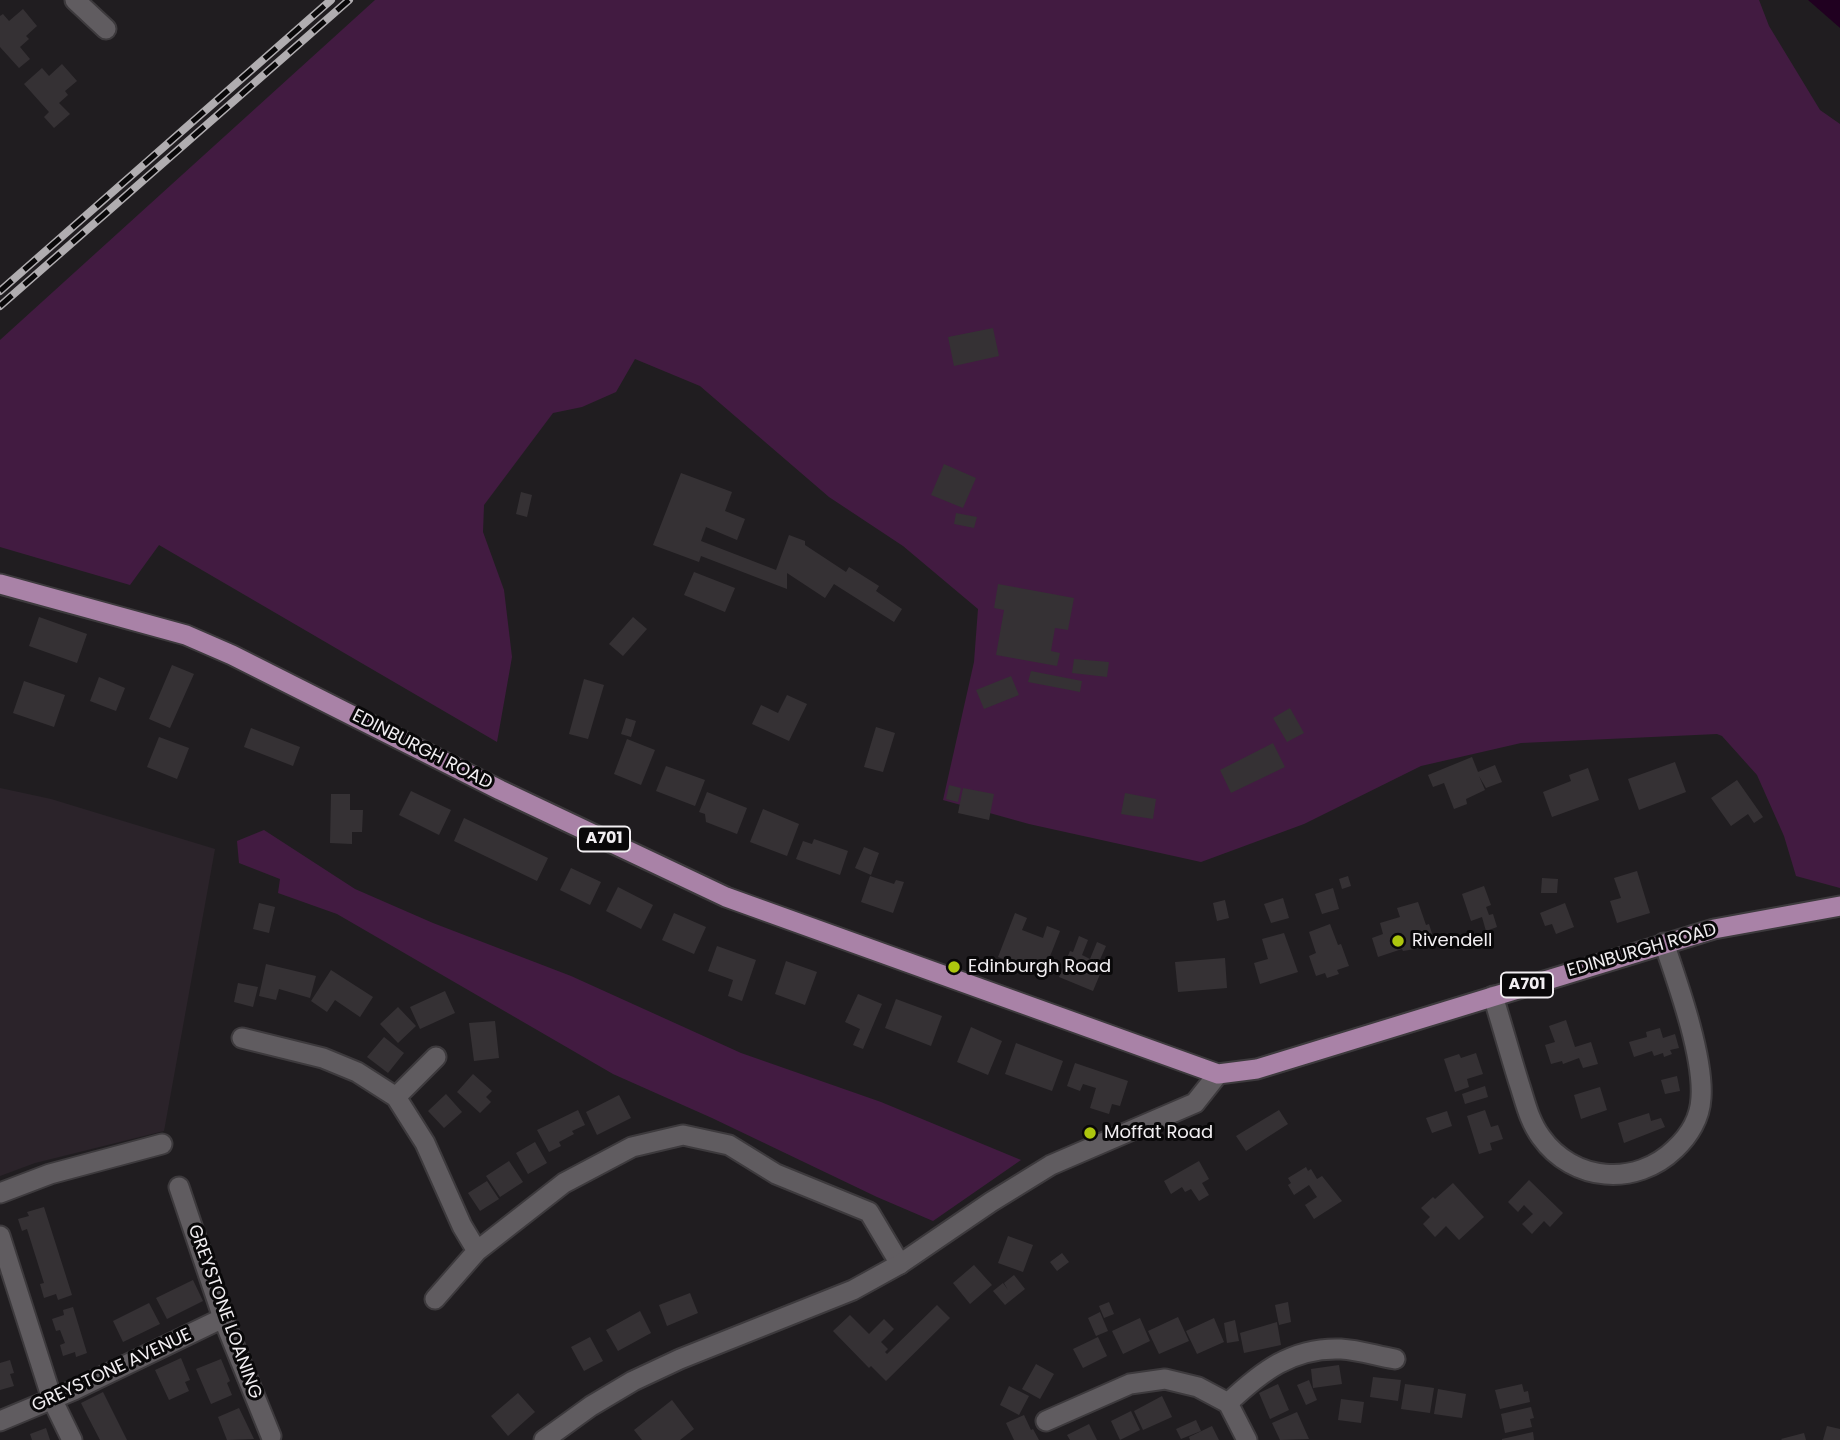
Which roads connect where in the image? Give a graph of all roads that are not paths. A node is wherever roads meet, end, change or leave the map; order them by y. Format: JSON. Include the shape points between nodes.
{"nodes":[{"id":1,"x":75,"y":0,"type":"edge"},
{"id":2,"x":106,"y":30,"type":"dead end"},
{"id":3,"x":0,"y":584,"type":"edge"},
{"id":4,"x":1840,"y":906,"type":"edge"},
{"id":5,"x":1664,"y":943,"type":"junction"},
{"id":6,"x":1493,"y":996,"type":"junction"},
{"id":7,"x":242,"y":1038,"type":"dead end"},
{"id":8,"x":436,"y":1057,"type":"dead end"},
{"id":9,"x":1218,"y":1073,"type":"junction"},
{"id":10,"x":396,"y":1097,"type":"junction"},
{"id":11,"x":162,"y":1144,"type":"dead end"},
{"id":12,"x":179,"y":1187,"type":"dead end"},
{"id":13,"x":0,"y":1193,"type":"edge"},
{"id":14,"x":0,"y":1236,"type":"edge"},
{"id":15,"x":477,"y":1251,"type":"junction"},
{"id":16,"x":900,"y":1264,"type":"junction"},
{"id":17,"x":435,"y":1299,"type":"dead end"},
{"id":18,"x":223,"y":1318,"type":"junction"},
{"id":19,"x":1395,"y":1359,"type":"dead end"},
{"id":20,"x":52,"y":1399,"type":"junction"},
{"id":21,"x":1228,"y":1404,"type":"junction"},
{"id":22,"x":0,"y":1421,"type":"edge"},
{"id":23,"x":1046,"y":1421,"type":"dead end"},
{"id":24,"x":271,"y":1436,"type":"dead end"},
{"id":25,"x":72,"y":1440,"type":"edge"},
{"id":26,"x":544,"y":1440,"type":"edge"},
{"id":27,"x":1247,"y":1440,"type":"edge"}],
"edges":[{"from":1,"to":2,"type":"street"},
{"from":3,"to":9,"type":"main road","name":"EDINBURGH ROAD","number":"A701","via":[[186,635],[726,897]]},
{"from":4,"to":5,"type":"main road","name":"EDINBURGH ROAD","number":"A701"},
{"from":5,"to":6,"type":"main road","name":"EDINBURGH ROAD","number":"A701"},
{"from":5,"to":6,"type":"street","via":[[1700,1067],[1702,1100],[1683,1142],[1664,1160],[1642,1170],[1616,1176],[1586,1171],[1564,1161],[1541,1138],[1529,1115]]},
{"from":6,"to":9,"type":"main road","name":"EDINBURGH ROAD","number":"A701","via":[[1257,1069]]},
{"from":7,"to":10,"type":"street","via":[[323,1058],[357,1072]]},
{"from":8,"to":10,"type":"street"},
{"from":9,"to":16,"type":"street","via":[[1195,1103],[1051,1165]]},
{"from":10,"to":15,"type":"street","via":[[425,1143],[461,1226]]},
{"from":11,"to":13,"type":"street","via":[[50,1174]]},
{"from":12,"to":18,"type":"street","name":"GREYSTONE LOANING"},
{"from":14,"to":20,"type":"street"},
{"from":15,"to":16,"type":"street","via":[[564,1183],[632,1147],[683,1135],[729,1145],[776,1174],[869,1212]]},
{"from":15,"to":17,"type":"street"},
{"from":16,"to":26,"type":"street","via":[[853,1290],[633,1381]]},
{"from":18,"to":20,"type":"street","name":"GREYSTONE AVENUE"},
{"from":18,"to":24,"type":"street","name":"GREYSTONE LOANING"},
{"from":19,"to":21,"type":"street","via":[[1342,1349],[1313,1351],[1258,1375]]},
{"from":20,"to":22,"type":"street","name":"GREYSTONE AVENUE"},
{"from":20,"to":25,"type":"street"},
{"from":21,"to":23,"type":"street","via":[[1198,1387],[1165,1380],[1130,1384]]},
{"from":21,"to":27,"type":"street"}]}
